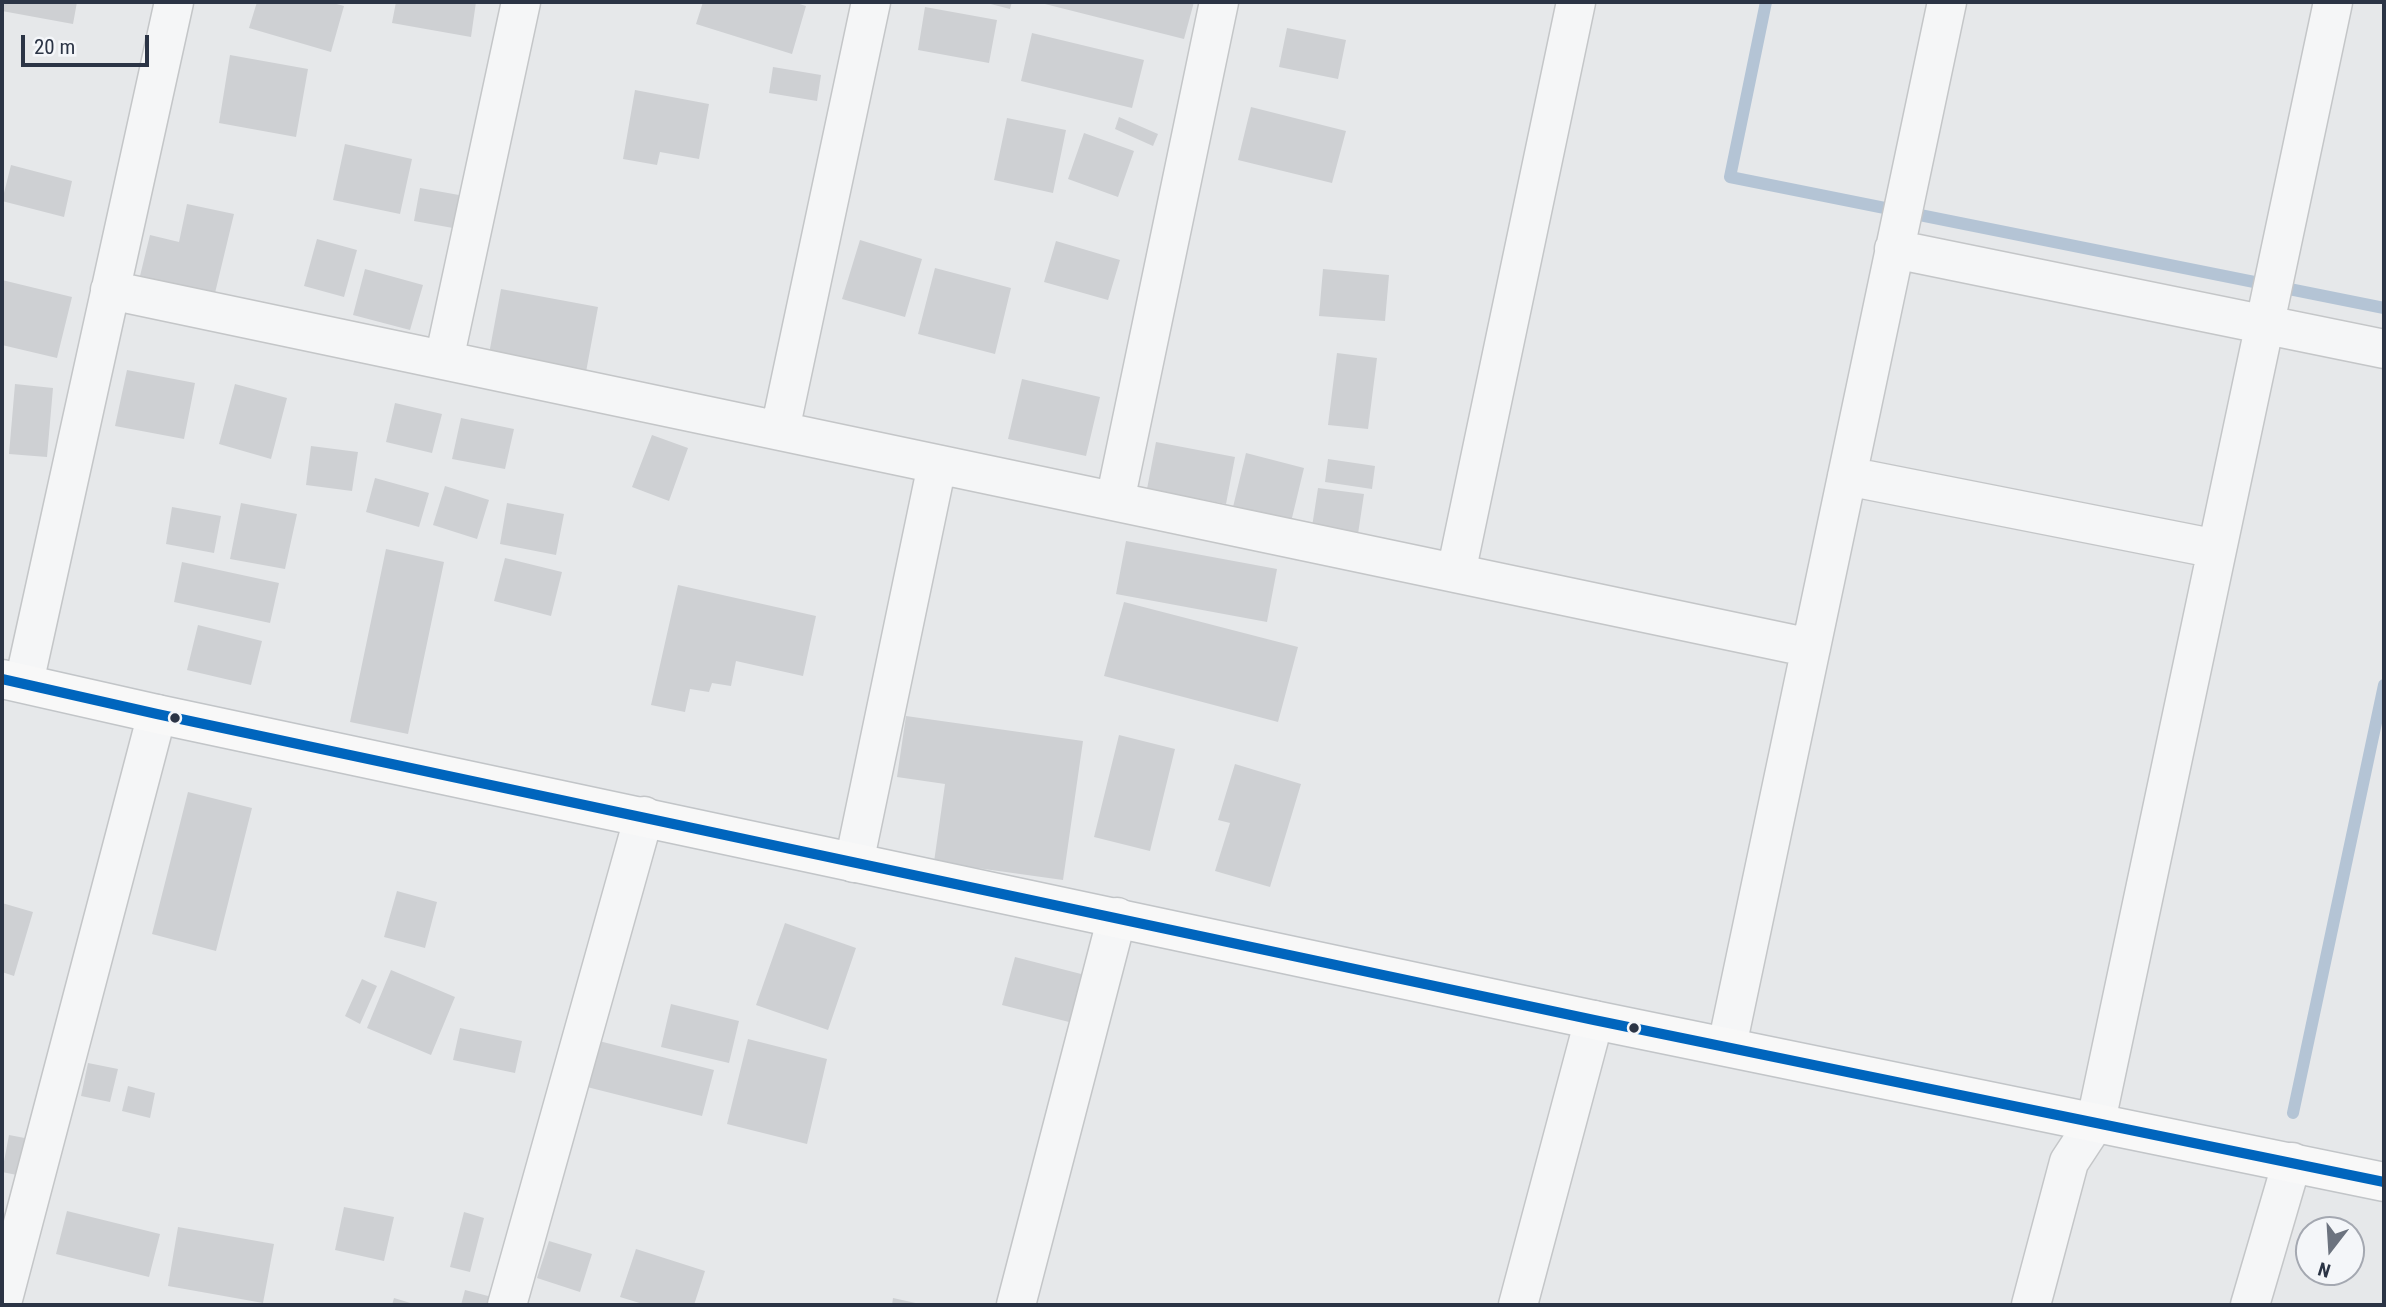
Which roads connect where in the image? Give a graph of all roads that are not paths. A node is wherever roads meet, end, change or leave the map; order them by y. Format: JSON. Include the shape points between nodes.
{"nodes":[{"id":1,"x":174,"y":2,"type":"edge"},
{"id":2,"x":521,"y":2,"type":"edge"},
{"id":3,"x":871,"y":2,"type":"edge"},
{"id":4,"x":1219,"y":2,"type":"edge"},
{"id":5,"x":1576,"y":2,"type":"edge"},
{"id":6,"x":1947,"y":2,"type":"edge"},
{"id":7,"x":2333,"y":2,"type":"edge"},
{"id":8,"x":1895,"y":249,"type":"junction"},
{"id":9,"x":110,"y":290,"type":"junction"},
{"id":10,"x":2266,"y":324,"type":"junction"},
{"id":11,"x":2384,"y":349,"type":"edge"},
{"id":12,"x":444,"y":360,"type":"junction"},
{"id":13,"x":780,"y":430,"type":"junction"},
{"id":14,"x":937,"y":465,"type":"junction"},
{"id":15,"x":1847,"y":476,"type":"junction"},
{"id":16,"x":1115,"y":501,"type":"junction"},
{"id":17,"x":2217,"y":549,"type":"junction"},
{"id":18,"x":1456,"y":573,"type":"junction"},
{"id":19,"x":1811,"y":648,"type":"junction"},
{"id":20,"x":13,"y":681,"type":"edge"},
{"id":21,"x":157,"y":714,"type":"junction"},
{"id":22,"x":644,"y":816,"type":"junction"},
{"id":23,"x":854,"y":863,"type":"junction"},
{"id":24,"x":1117,"y":917,"type":"junction"},
{"id":25,"x":1594,"y":1020,"type":"junction"},
{"id":26,"x":1727,"y":1046,"type":"junction"},
{"id":27,"x":2096,"y":1121,"type":"junction"},
{"id":28,"x":2292,"y":1162,"type":"junction"},
{"id":29,"x":2384,"y":1181,"type":"edge"},
{"id":30,"x":2,"y":1303,"type":"edge"},
{"id":31,"x":507,"y":1305,"type":"edge"},
{"id":32,"x":1016,"y":1305,"type":"edge"},
{"id":33,"x":1518,"y":1305,"type":"edge"},
{"id":34,"x":2031,"y":1305,"type":"edge"},
{"id":35,"x":2250,"y":1305,"type":"edge"}],
"edges":[{"from":1,"to":9,"type":"street"},
{"from":2,"to":12,"type":"street"},
{"from":3,"to":13,"type":"street"},
{"from":4,"to":16,"type":"street"},
{"from":5,"to":18,"type":"street"},
{"from":6,"to":8,"type":"street"},
{"from":7,"to":10,"type":"street"},
{"from":8,"to":10,"type":"street"},
{"from":8,"to":15,"type":"street"},
{"from":9,"to":12,"type":"street"},
{"from":9,"to":20,"type":"street"},
{"from":10,"to":11,"type":"street"},
{"from":10,"to":17,"type":"street"},
{"from":12,"to":13,"type":"street"},
{"from":13,"to":14,"type":"street"},
{"from":14,"to":16,"type":"street"},
{"from":14,"to":23,"type":"street"},
{"from":15,"to":17,"type":"street"},
{"from":15,"to":19,"type":"street"},
{"from":16,"to":18,"type":"street"},
{"from":17,"to":27,"type":"street"},
{"from":18,"to":19,"type":"street"},
{"from":19,"to":26,"type":"street"},
{"from":20,"to":21,"type":"main road"},
{"from":21,"to":22,"type":"main road"},
{"from":21,"to":30,"type":"street"},
{"from":22,"to":23,"type":"main road"},
{"from":22,"to":31,"type":"street"},
{"from":23,"to":24,"type":"main road"},
{"from":24,"to":25,"type":"main road"},
{"from":24,"to":32,"type":"street"},
{"from":25,"to":26,"type":"main road"},
{"from":25,"to":33,"type":"street"},
{"from":26,"to":27,"type":"main road"},
{"from":27,"to":28,"type":"main road"},
{"from":27,"to":34,"type":"street","via":[[2069,1162]]},
{"from":28,"to":29,"type":"main road"},
{"from":28,"to":35,"type":"street"}]}
